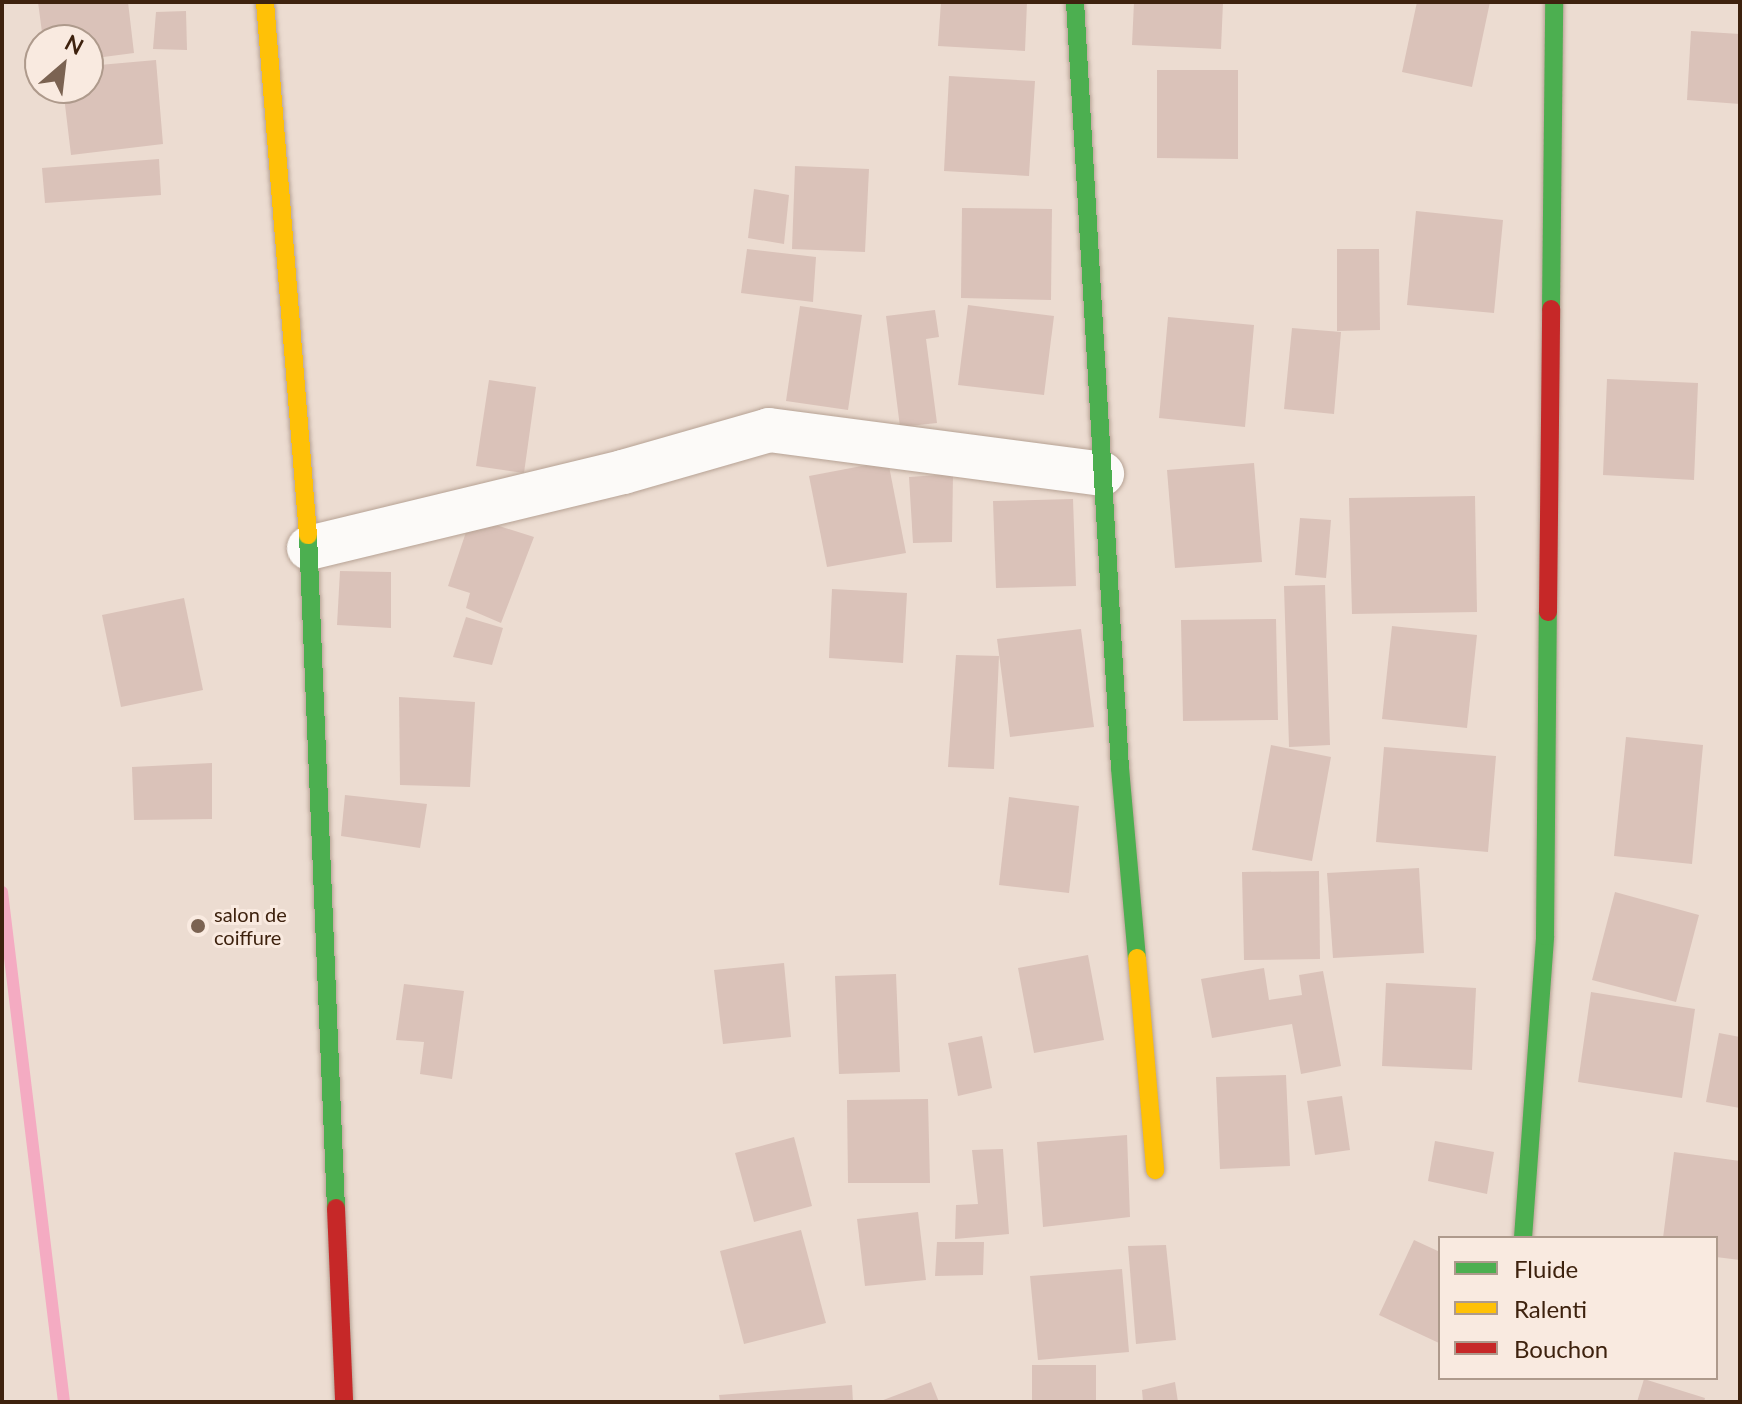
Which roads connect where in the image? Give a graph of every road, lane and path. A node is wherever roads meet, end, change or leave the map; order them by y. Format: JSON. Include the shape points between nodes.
{"nodes":[{"id":1,"x":265,"y":2,"type":"edge"},
{"id":2,"x":1075,"y":2,"type":"edge"},
{"id":3,"x":1554,"y":2,"type":"edge"},
{"id":4,"x":1102,"y":474,"type":"junction"},
{"id":5,"x":309,"y":548,"type":"junction"},
{"id":6,"x":1155,"y":1170,"type":"dead end"},
{"id":7,"x":1523,"y":1236,"type":"edge"},
{"id":8,"x":344,"y":1402,"type":"edge"}],
"edges":[{"from":1,"to":5,"type":"street"},
{"from":2,"to":4,"type":"street"},
{"from":3,"to":7,"type":"street","via":[[1545,936]]},
{"from":4,"to":5,"type":"street","via":[[769,430],[623,472]]},
{"from":4,"to":6,"type":"street","via":[[1120,768]]},
{"from":5,"to":8,"type":"street"}]}
